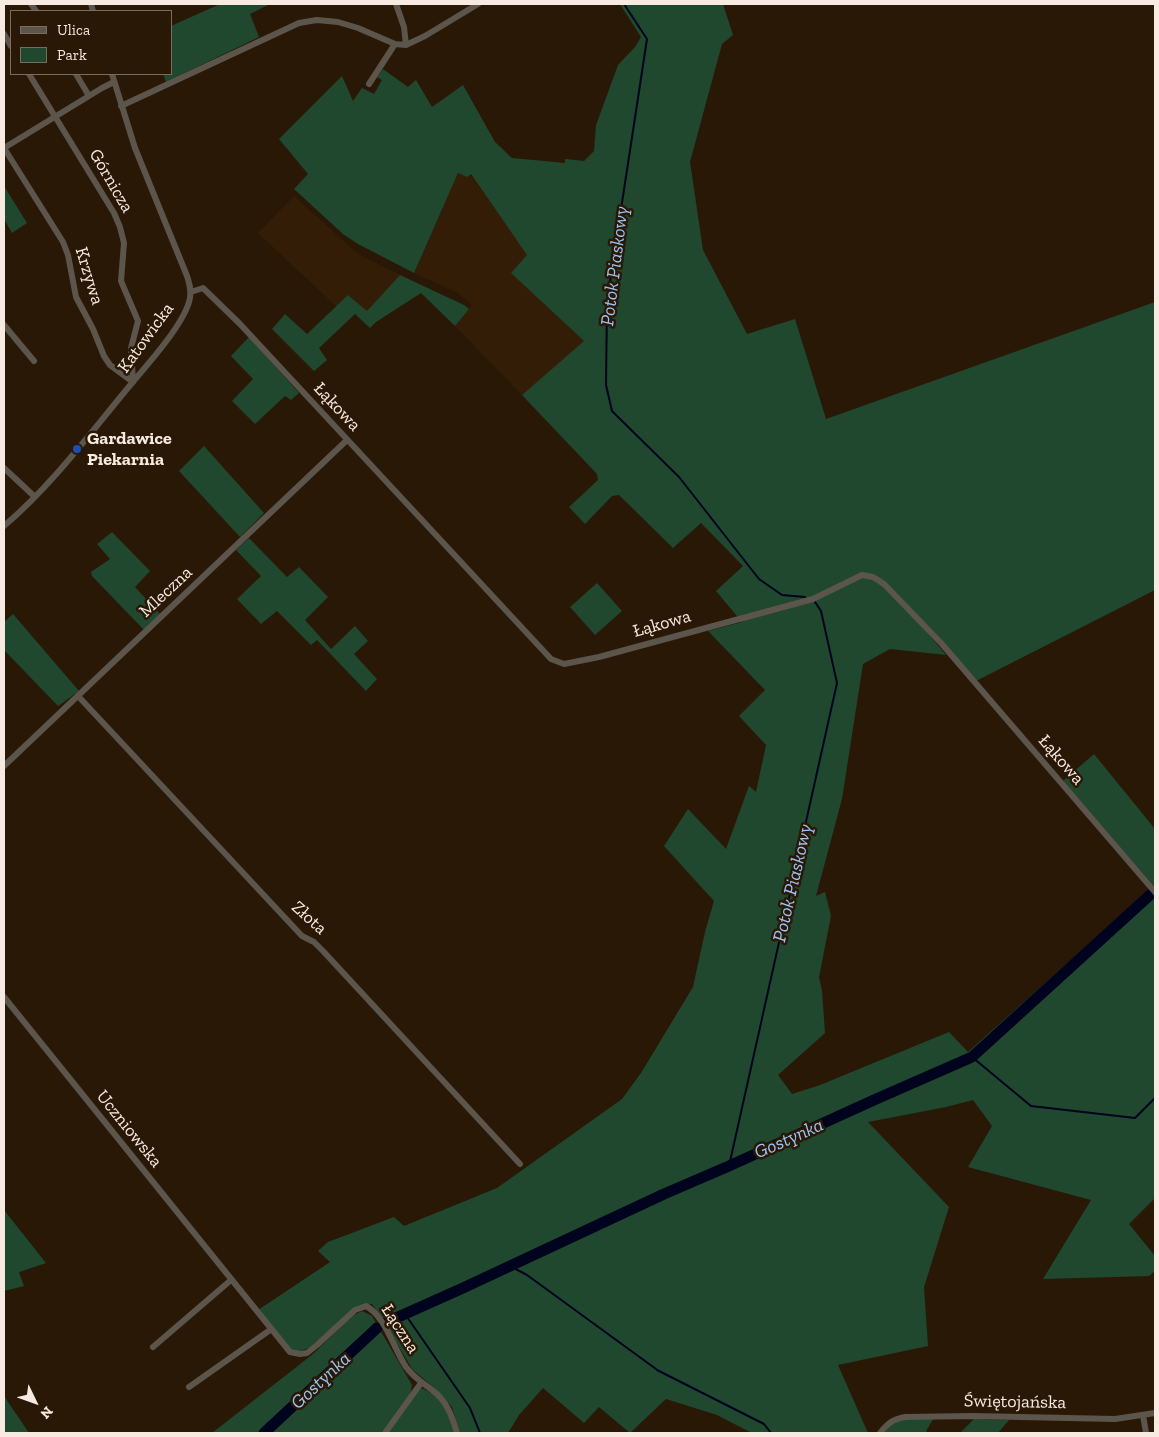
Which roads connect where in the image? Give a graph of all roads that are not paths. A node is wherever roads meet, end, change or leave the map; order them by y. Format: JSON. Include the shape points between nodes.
{"nodes":[{"id":1,"x":396,"y":4,"type":"edge"},
{"id":2,"x":478,"y":4,"type":"edge"},
{"id":3,"x":395,"y":44,"type":"junction"},
{"id":4,"x":406,"y":45,"type":"junction"},
{"id":5,"x":30,"y":75,"type":"edge"},
{"id":6,"x":77,"y":75,"type":"edge"},
{"id":7,"x":112,"y":75,"type":"edge"},
{"id":8,"x":114,"y":82,"type":"junction"},
{"id":9,"x":369,"y":84,"type":"dead end"},
{"id":10,"x":89,"y":96,"type":"junction"},
{"id":11,"x":121,"y":106,"type":"junction"},
{"id":12,"x":55,"y":117,"type":"junction"},
{"id":13,"x":4,"y":148,"type":"edge"},
{"id":14,"x":191,"y":292,"type":"junction"},
{"id":15,"x":4,"y":325,"type":"edge"},
{"id":16,"x":34,"y":361,"type":"dead end"},
{"id":17,"x":133,"y":382,"type":"junction"},
{"id":18,"x":348,"y":440,"type":"junction"},
{"id":19,"x":4,"y":468,"type":"edge"},
{"id":20,"x":35,"y":497,"type":"junction"},
{"id":21,"x":4,"y":526,"type":"edge"},
{"id":22,"x":78,"y":696,"type":"junction"},
{"id":23,"x":4,"y":766,"type":"edge"},
{"id":24,"x":1155,"y":892,"type":"edge"},
{"id":25,"x":4,"y":998,"type":"edge"},
{"id":26,"x":520,"y":1164,"type":"dead end"},
{"id":27,"x":230,"y":1280,"type":"junction"},
{"id":28,"x":270,"y":1330,"type":"junction"},
{"id":29,"x":153,"y":1347,"type":"dead end"},
{"id":30,"x":300,"y":1354,"type":"joint"},
{"id":31,"x":421,"y":1383,"type":"junction"},
{"id":32,"x":189,"y":1387,"type":"dead end"},
{"id":33,"x":1155,"y":1413,"type":"edge"},
{"id":34,"x":1143,"y":1415,"type":"junction"},
{"id":35,"x":385,"y":1433,"type":"edge"},
{"id":36,"x":457,"y":1433,"type":"edge"},
{"id":37,"x":880,"y":1433,"type":"edge"},
{"id":38,"x":1146,"y":1433,"type":"edge"}],
"edges":[{"from":1,"to":4,"type":"street"},
{"from":2,"to":4,"type":"street"},
{"from":3,"to":4,"type":"street"},
{"from":3,"to":9,"type":"street"},
{"from":3,"to":11,"type":"street","via":[[346,24],[306,22]]},
{"from":5,"to":12,"type":"street","name":"Górnicza"},
{"from":6,"to":10,"type":"street"},
{"from":7,"to":8,"type":"street","name":"Katowicka"},
{"from":8,"to":10,"type":"street"},
{"from":8,"to":11,"type":"street","name":"Katowicka"},
{"from":10,"to":12,"type":"street"},
{"from":11,"to":14,"type":"street","name":"Katowicka"},
{"from":12,"to":13,"type":"street"},
{"from":12,"to":17,"type":"street","name":"Górnicza","via":[[114,213],[123,235],[122,281],[138,321],[131,348]]},
{"from":13,"to":17,"type":"street","name":"Krzywa","via":[[63,242],[76,297],[104,356],[110,365]]},
{"from":14,"to":17,"type":"street","name":"Katowicka","via":[[182,318]]},
{"from":14,"to":18,"type":"street","name":"Łąkowa","via":[[203,288],[218,302]]},
{"from":15,"to":16,"type":"street"},
{"from":17,"to":20,"type":"street","name":"Katowicka"},
{"from":18,"to":22,"type":"street","name":"Mleczna"},
{"from":18,"to":24,"type":"street","name":"Łąkowa","via":[[551,659],[564,664],[813,599],[862,575],[874,577],[930,631]]},
{"from":19,"to":20,"type":"street"},
{"from":20,"to":21,"type":"street","name":"Katowicka"},
{"from":22,"to":23,"type":"street","name":"Mleczna"},
{"from":22,"to":26,"type":"street","name":"Złota","via":[[302,936],[323,951]]},
{"from":25,"to":27,"type":"street","name":"Uczniowska"},
{"from":27,"to":28,"type":"street","name":"Uczniowska"},
{"from":27,"to":29,"type":"street"},
{"from":28,"to":30,"type":"street","name":"Uczniowska","via":[[290,1352]]},
{"from":28,"to":32,"type":"street"},
{"from":30,"to":31,"type":"street","name":"Łączna","via":[[312,1350],[355,1310],[366,1306],[375,1313],[408,1370]]},
{"from":31,"to":35,"type":"street"},
{"from":31,"to":36,"type":"street","name":"Łączna","via":[[434,1391],[448,1407]]},
{"from":33,"to":34,"type":"street","name":"Świętojańska"},
{"from":34,"to":37,"type":"street","name":"Świętojańska","via":[[1115,1419],[905,1417],[890,1421]]},
{"from":34,"to":38,"type":"street"}]}
